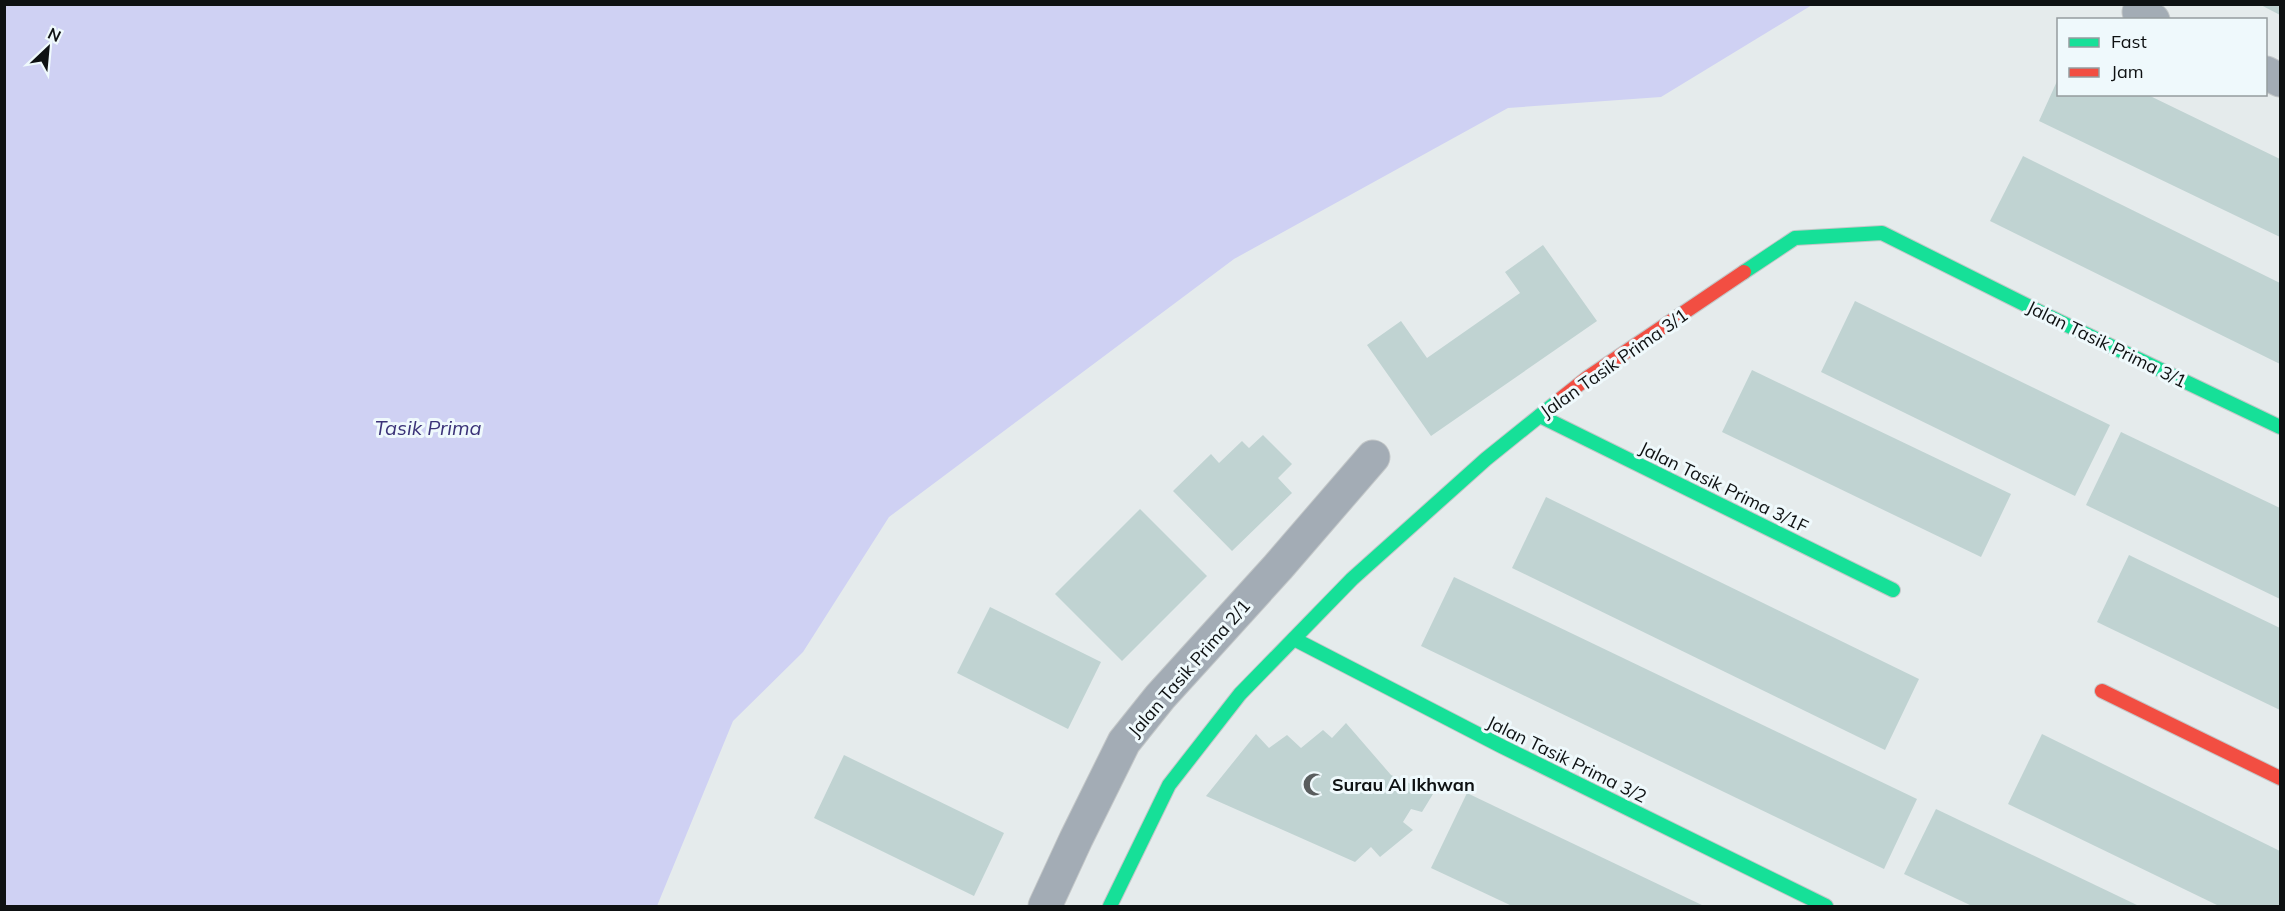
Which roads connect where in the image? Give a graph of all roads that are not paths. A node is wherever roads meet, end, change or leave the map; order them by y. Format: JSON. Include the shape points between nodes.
{"nodes":[{"id":1,"x":1540,"y":416,"type":"junction"},
{"id":2,"x":2280,"y":427,"type":"edge"},
{"id":3,"x":1373,"y":457,"type":"dead end"},
{"id":4,"x":1893,"y":590,"type":"dead end"},
{"id":5,"x":1294,"y":639,"type":"junction"},
{"id":6,"x":2103,"y":692,"type":"dead end"},
{"id":7,"x":2280,"y":778,"type":"edge"},
{"id":8,"x":1045,"y":906,"type":"edge"},
{"id":9,"x":1112,"y":906,"type":"edge"},
{"id":10,"x":1826,"y":906,"type":"edge"}],
"edges":[{"from":1,"to":2,"type":"street","name":"Jalan Tasik Prima 3/1","via":[[1587,378],[1795,238],[1882,233]]},
{"from":1,"to":4,"type":"street","name":"Jalan Tasik Prima 3/1F"},
{"from":1,"to":5,"type":"street","name":"Jalan Tasik Prima 3/1","via":[[1352,579]]},
{"from":3,"to":8,"type":"street","name":"Jalan Tasik Prima 2/1","via":[[1124,742]]},
{"from":5,"to":9,"type":"street","name":"Jalan Tasik Prima 3/1","via":[[1240,694],[1169,785]]},
{"from":5,"to":10,"type":"street","name":"Jalan Tasik Prima 3/2"},
{"from":6,"to":7,"type":"street"}]}
